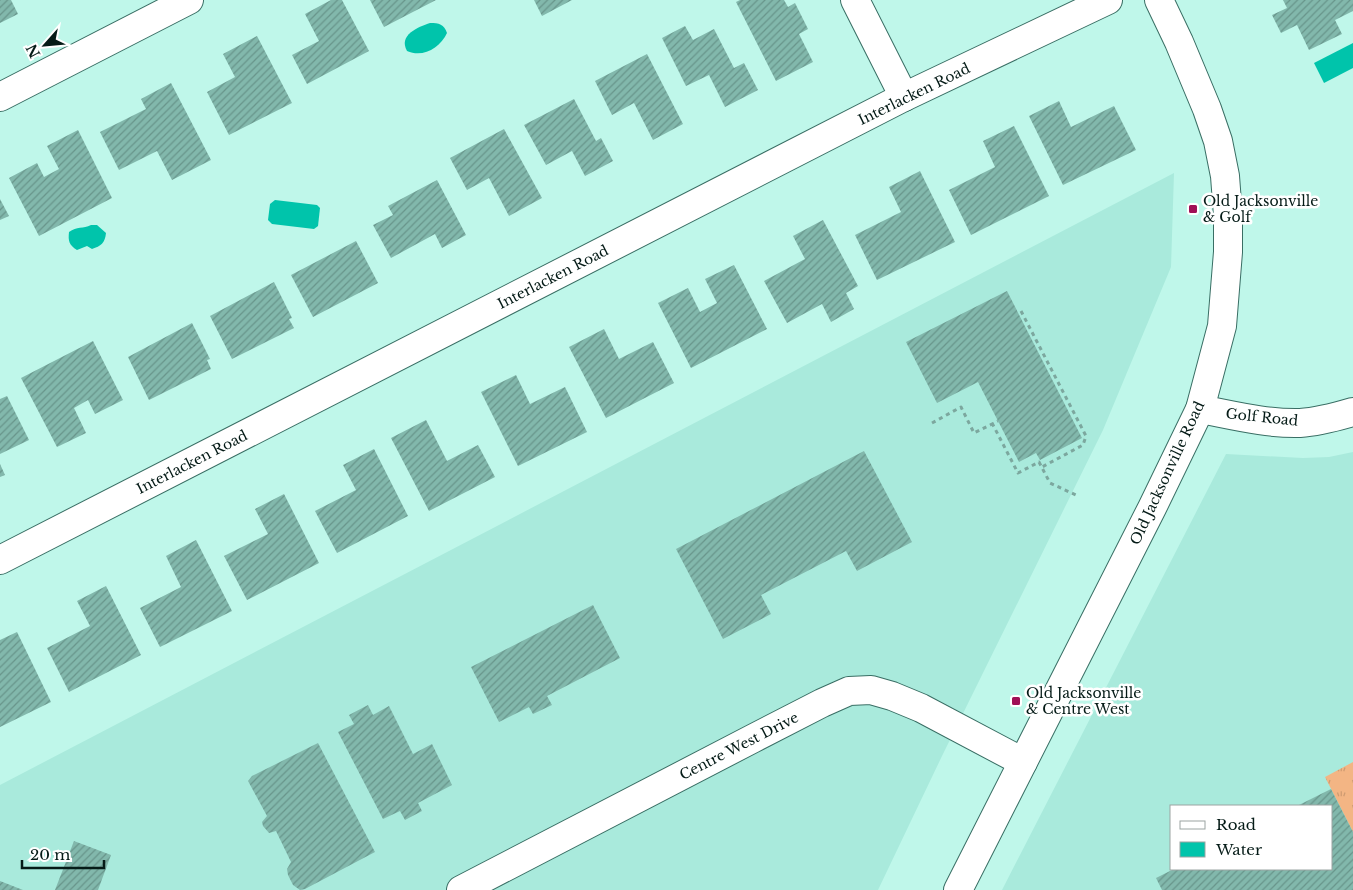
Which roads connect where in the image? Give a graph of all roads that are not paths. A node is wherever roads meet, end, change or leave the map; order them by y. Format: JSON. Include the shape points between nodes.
{"nodes":[{"id":1,"x":189,"y":0,"type":"edge"},
{"id":2,"x":856,"y":0,"type":"edge"},
{"id":3,"x":1108,"y":0,"type":"edge"},
{"id":4,"x":1159,"y":0,"type":"edge"},
{"id":5,"x":0,"y":97,"type":"edge"},
{"id":6,"x":904,"y":97,"type":"junction"},
{"id":7,"x":1200,"y":409,"type":"junction"},
{"id":8,"x":1353,"y":412,"type":"edge"},
{"id":9,"x":0,"y":560,"type":"edge"},
{"id":10,"x":1023,"y":762,"type":"junction"},
{"id":11,"x":461,"y":890,"type":"edge"},
{"id":12,"x":958,"y":890,"type":"edge"}],
"edges":[{"from":1,"to":5,"type":"street"},
{"from":2,"to":6,"type":"street"},
{"from":3,"to":6,"type":"street","name":"Interlacken Road"},
{"from":4,"to":7,"type":"street","name":"Old Jacksonville Road","via":[[1180,42],[1218,141],[1227,200],[1228,252],[1222,326]]},
{"from":6,"to":9,"type":"street","name":"Interlacken Road"},
{"from":7,"to":8,"type":"street","name":"Golf Road","via":[[1299,423]]},
{"from":7,"to":10,"type":"street","name":"Old Jacksonville Road"},
{"from":10,"to":11,"type":"street","name":"Centre West Drive","via":[[892,696],[872,690],[849,691]]},
{"from":10,"to":12,"type":"street","name":"Old Jacksonville Road"}]}
